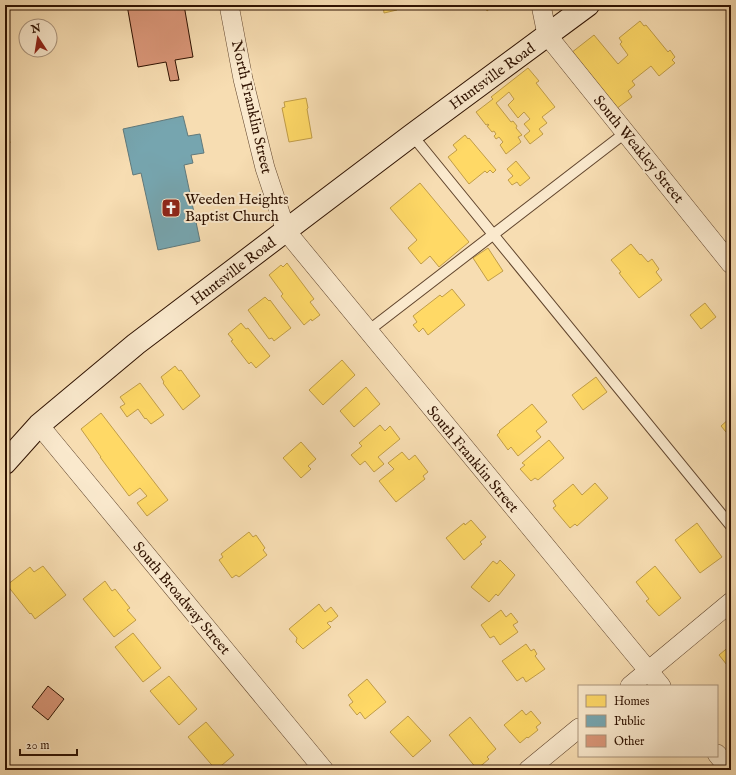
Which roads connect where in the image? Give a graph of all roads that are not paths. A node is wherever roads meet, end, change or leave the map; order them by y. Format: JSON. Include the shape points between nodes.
{"nodes":[{"id":1,"x":229,"y":5,"type":"edge"},
{"id":2,"x":541,"y":5,"type":"edge"},
{"id":3,"x":588,"y":5,"type":"edge"},
{"id":4,"x":547,"y":35,"type":"junction"},
{"id":5,"x":626,"y":133,"type":"junction"},
{"id":6,"x":412,"y":135,"type":"junction"},
{"id":7,"x":286,"y":231,"type":"junction"},
{"id":8,"x":493,"y":234,"type":"junction"},
{"id":9,"x":731,"y":264,"type":"edge"},
{"id":10,"x":368,"y":331,"type":"junction"},
{"id":11,"x":39,"y":425,"type":"junction"},
{"id":12,"x":5,"y":463,"type":"edge"},
{"id":13,"x":731,"y":526,"type":"edge"},
{"id":14,"x":731,"y":602,"type":"edge"},
{"id":15,"x":648,"y":671,"type":"junction"},
{"id":16,"x":631,"y":685,"type":"edge"},
{"id":17,"x":660,"y":685,"type":"edge"},
{"id":18,"x":578,"y":729,"type":"edge"},
{"id":19,"x":718,"y":755,"type":"edge"},
{"id":20,"x":324,"y":770,"type":"edge"},
{"id":21,"x":528,"y":770,"type":"edge"},
{"id":22,"x":730,"y":770,"type":"edge"}],
"edges":[{"from":1,"to":7,"type":"street","name":"North Franklin Street","via":[[243,79],[265,168]]},
{"from":2,"to":4,"type":"street"},
{"from":3,"to":4,"type":"main road","name":"Huntsville Road"},
{"from":4,"to":5,"type":"street","name":"South Weakley Street"},
{"from":4,"to":6,"type":"main road","name":"Huntsville Road"},
{"from":5,"to":8,"type":"lane"},
{"from":5,"to":9,"type":"street","name":"South Weakley Street"},
{"from":6,"to":7,"type":"main road","name":"Huntsville Road"},
{"from":6,"to":8,"type":"lane"},
{"from":7,"to":10,"type":"street","name":"South Franklin Street"},
{"from":7,"to":11,"type":"main road","name":"Huntsville Road","via":[[136,344]]},
{"from":8,"to":10,"type":"lane"},
{"from":8,"to":13,"type":"lane"},
{"from":10,"to":15,"type":"street","name":"South Franklin Street"},
{"from":11,"to":12,"type":"main road","name":"Huntsville Road"},
{"from":11,"to":20,"type":"street","name":"South Broadway Street"},
{"from":14,"to":15,"type":"street"},
{"from":15,"to":16,"type":"street"},
{"from":15,"to":17,"type":"street","name":"South Franklin Street"},
{"from":18,"to":21,"type":"street"},
{"from":19,"to":22,"type":"street"}]}
